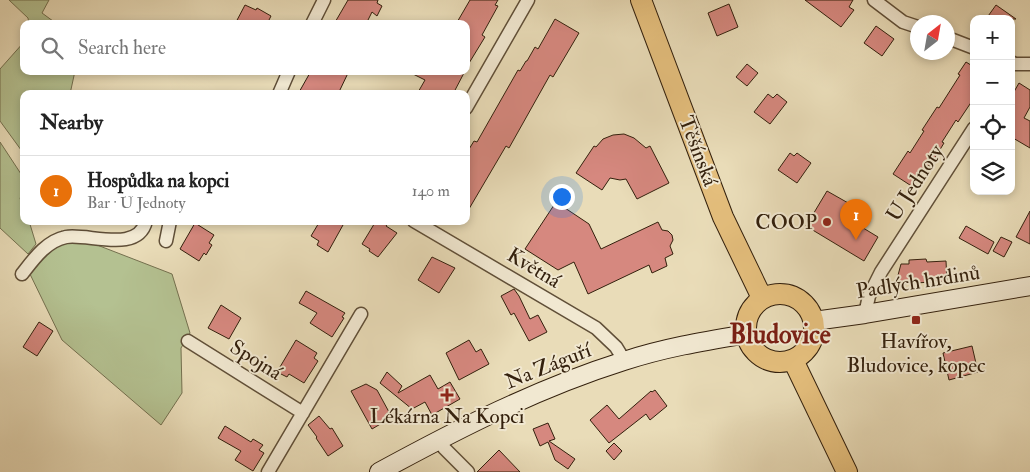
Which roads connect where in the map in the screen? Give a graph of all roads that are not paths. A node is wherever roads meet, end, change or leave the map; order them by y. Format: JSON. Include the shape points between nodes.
{"nodes":[{"id":1,"x":324,"y":0,"type":"edge"},
{"id":2,"x":528,"y":0,"type":"edge"},
{"id":3,"x":641,"y":0,"type":"edge"},
{"id":4,"x":875,"y":1,"type":"edge"},
{"id":5,"x":314,"y":20,"type":"edge"},
{"id":6,"x":910,"y":24,"type":"edge"},
{"id":7,"x":955,"y":41,"type":"edge"},
{"id":8,"x":970,"y":46,"type":"edge"},
{"id":9,"x":1030,"y":64,"type":"edge"},
{"id":10,"x":1015,"y":65,"type":"edge"},
{"id":11,"x":288,"y":75,"type":"edge"},
{"id":12,"x":281,"y":90,"type":"edge"},
{"id":13,"x":470,"y":101,"type":"edge"},
{"id":14,"x":970,"y":134,"type":"edge"},
{"id":15,"x":144,"y":225,"type":"edge"},
{"id":16,"x":169,"y":225,"type":"edge"},
{"id":17,"x":421,"y":225,"type":"edge"},
{"id":18,"x":166,"y":241,"type":"dead end"},
{"id":19,"x":22,"y":274,"type":"dead end"},
{"id":20,"x":1030,"y":286,"type":"edge"},
{"id":21,"x":762,"y":298,"type":"junction"},
{"id":22,"x":360,"y":314,"type":"dead end"},
{"id":23,"x":865,"y":314,"type":"junction"},
{"id":24,"x":814,"y":321,"type":"junction"},
{"id":25,"x":746,"y":334,"type":"junction"},
{"id":26,"x":188,"y":340,"type":"dead end"},
{"id":27,"x":624,"y":360,"type":"junction"},
{"id":28,"x":793,"y":360,"type":"junction"},
{"id":29,"x":303,"y":413,"type":"junction"},
{"id":30,"x":438,"y":439,"type":"junction"},
{"id":31,"x":268,"y":472,"type":"edge"},
{"id":32,"x":379,"y":472,"type":"edge"},
{"id":33,"x":468,"y":472,"type":"edge"},
{"id":34,"x":847,"y":472,"type":"edge"}],
"edges":[{"from":1,"to":5,"type":"street"},
{"from":2,"to":13,"type":"street"},
{"from":3,"to":21,"type":"main road","name":"Těšínská","via":[[723,217]]},
{"from":4,"to":6,"type":"street"},
{"from":7,"to":8,"type":"street"},
{"from":9,"to":10,"type":"street"},
{"from":11,"to":12,"type":"street"},
{"from":14,"to":23,"type":"street","name":"U Jednoty","via":[[881,272],[868,296]]},
{"from":15,"to":19,"type":"street","via":[[137,235],[124,240],[75,236],[60,239],[41,252]]},
{"from":16,"to":18,"type":"street"},
{"from":17,"to":27,"type":"street","name":"Květná","via":[[596,328],[616,347]]},
{"from":20,"to":23,"type":"street","name":"Padlých hrdinů"},
{"from":21,"to":24,"type":"main road","via":[[778,294],[794,296],[806,306]]},
{"from":21,"to":25,"type":"main road","via":[[746,318]]},
{"from":22,"to":29,"type":"street"},
{"from":23,"to":24,"type":"street","name":"Padlých hrdinů"},
{"from":24,"to":28,"type":"main road","via":[[810,344]]},
{"from":25,"to":27,"type":"street","name":"Na Záguří"},
{"from":25,"to":28,"type":"main road","via":[[752,348],[763,358],[778,362]]},
{"from":26,"to":29,"type":"street","name":"Spojná"},
{"from":27,"to":30,"type":"street","name":"Na Záguří","via":[[534,395]]},
{"from":28,"to":34,"type":"main road"},
{"from":29,"to":31,"type":"street"},
{"from":30,"to":32,"type":"street","name":"Na Záguří"},
{"from":30,"to":33,"type":"street"}]}
